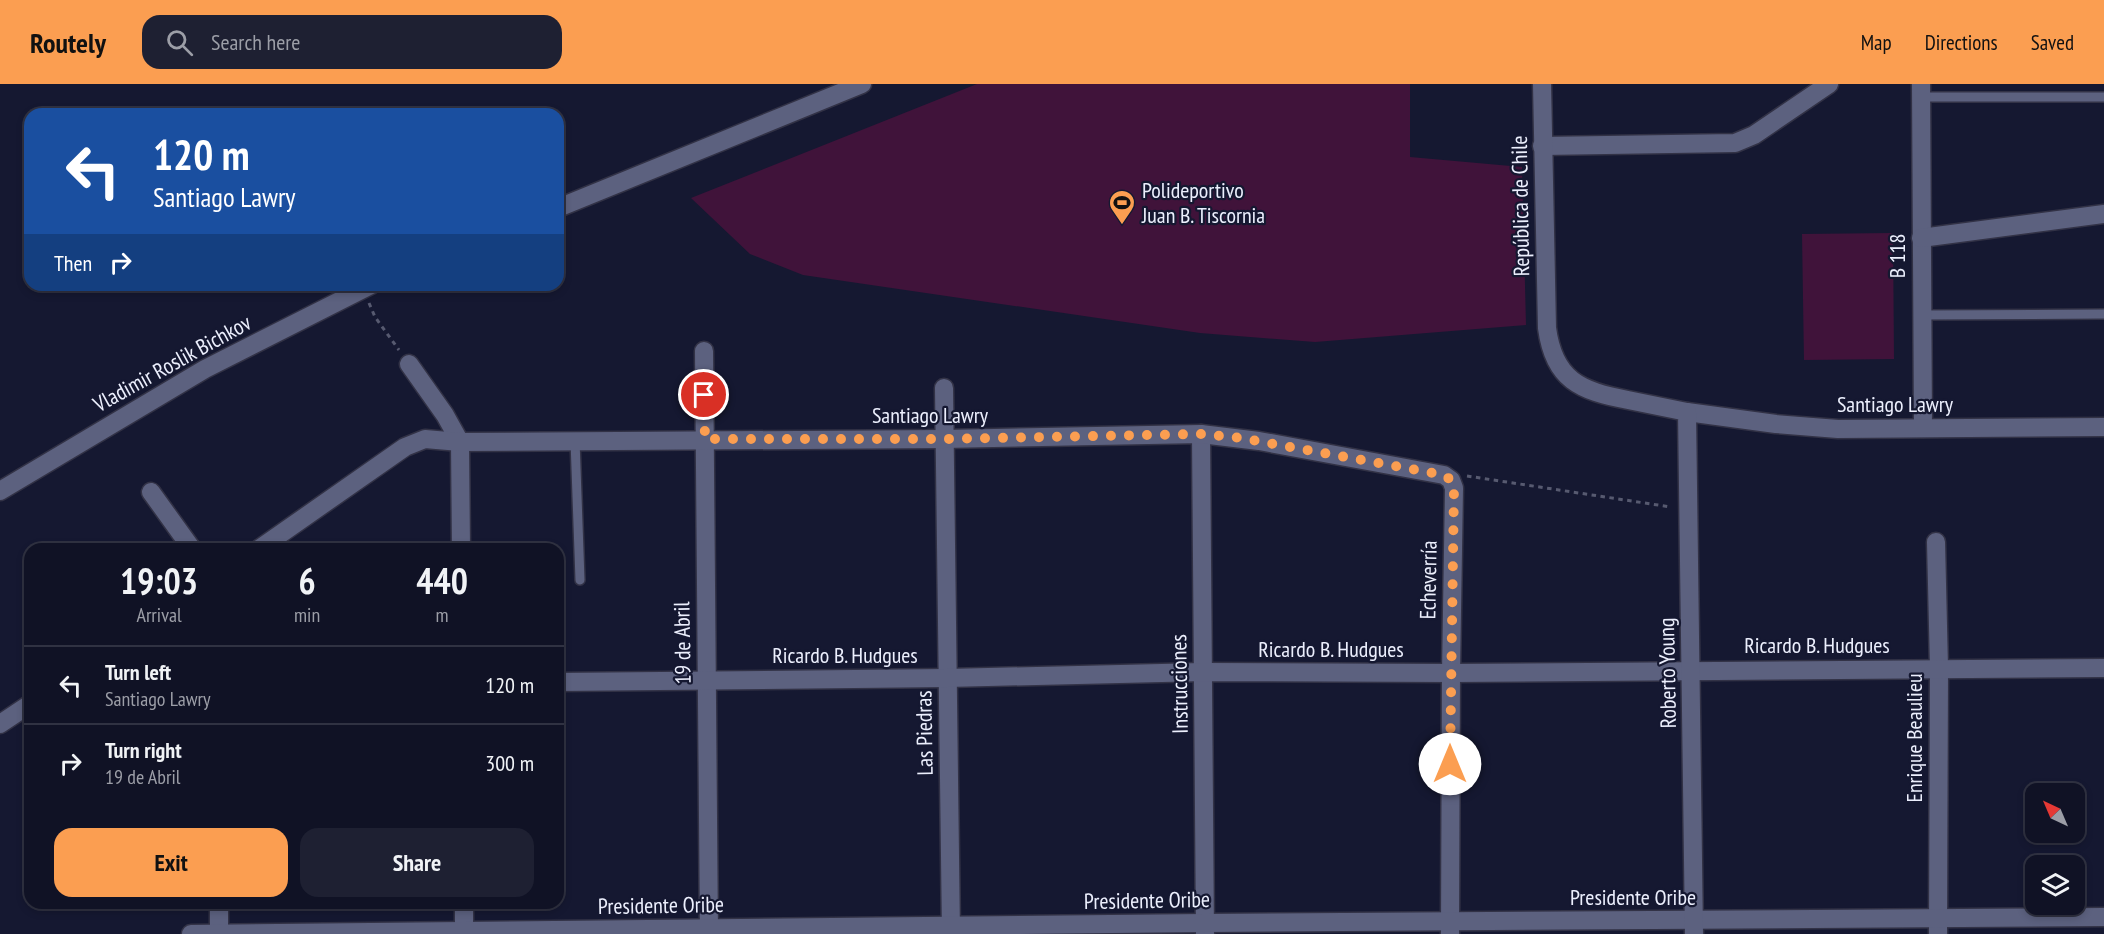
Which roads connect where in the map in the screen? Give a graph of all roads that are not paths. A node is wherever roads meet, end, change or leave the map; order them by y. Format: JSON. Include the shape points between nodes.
{"nodes":[{"id":1,"x":862,"y":84,"type":"edge"},
{"id":2,"x":1542,"y":84,"type":"edge"},
{"id":3,"x":1829,"y":84,"type":"edge"},
{"id":4,"x":1921,"y":91,"type":"edge"},
{"id":5,"x":2104,"y":97,"type":"edge"},
{"id":6,"x":1542,"y":146,"type":"junction"},
{"id":7,"x":564,"y":206,"type":"edge"},
{"id":8,"x":2104,"y":214,"type":"edge"},
{"id":9,"x":1921,"y":238,"type":"junction"},
{"id":10,"x":359,"y":291,"type":"edge"},
{"id":11,"x":2104,"y":314,"type":"edge"},
{"id":12,"x":1922,"y":315,"type":"junction"},
{"id":13,"x":704,"y":351,"type":"dead end"},
{"id":14,"x":409,"y":364,"type":"road end"},
{"id":15,"x":944,"y":388,"type":"dead end"},
{"id":16,"x":1687,"y":412,"type":"junction"},
{"id":17,"x":2104,"y":426,"type":"edge"},
{"id":18,"x":1923,"y":428,"type":"junction"},
{"id":19,"x":1201,"y":434,"type":"junction"},
{"id":20,"x":705,"y":439,"type":"junction"},
{"id":21,"x":944,"y":439,"type":"junction"},
{"id":22,"x":575,"y":440,"type":"junction"},
{"id":23,"x":460,"y":442,"type":"junction"},
{"id":24,"x":1451,"y":480,"type":"joint"},
{"id":25,"x":0,"y":491,"type":"edge"},
{"id":26,"x":152,"y":492,"type":"dead end"},
{"id":27,"x":1936,"y":542,"type":"dead end"},
{"id":28,"x":188,"y":543,"type":"edge"},
{"id":29,"x":268,"y":543,"type":"edge"},
{"id":30,"x":461,"y":543,"type":"edge"},
{"id":31,"x":580,"y":580,"type":"dead end"},
{"id":32,"x":1939,"y":668,"type":"junction"},
{"id":33,"x":2104,"y":668,"type":"edge"},
{"id":34,"x":1691,"y":670,"type":"junction"},
{"id":35,"x":1203,"y":672,"type":"junction"},
{"id":36,"x":1450,"y":673,"type":"junction"},
{"id":37,"x":947,"y":678,"type":"junction"},
{"id":38,"x":706,"y":680,"type":"junction"},
{"id":39,"x":564,"y":681,"type":"edge"},
{"id":40,"x":24,"y":708,"type":"edge"},
{"id":41,"x":0,"y":724,"type":"edge"},
{"id":42,"x":219,"y":909,"type":"edge"},
{"id":43,"x":464,"y":909,"type":"edge"},
{"id":44,"x":2104,"y":917,"type":"edge"},
{"id":45,"x":1938,"y":926,"type":"edge"},
{"id":46,"x":1694,"y":927,"type":"edge"},
{"id":47,"x":1450,"y":928,"type":"edge"},
{"id":48,"x":1205,"y":929,"type":"edge"},
{"id":49,"x":709,"y":931,"type":"edge"},
{"id":50,"x":951,"y":931,"type":"edge"},
{"id":51,"x":464,"y":933,"type":"edge"},
{"id":52,"x":191,"y":934,"type":"edge"},
{"id":53,"x":219,"y":934,"type":"edge"}],
"edges":[{"from":1,"to":7,"type":"street"},
{"from":2,"to":6,"type":"street","name":"República de Chile"},
{"from":3,"to":6,"type":"street","via":[[1754,135],[1735,143]]},
{"from":4,"to":5,"type":"lane"},
{"from":4,"to":9,"type":"street","name":"B 118"},
{"from":6,"to":16,"type":"street","name":"República de Chile","via":[[1547,328],[1554,358],[1566,376],[1581,388]]},
{"from":8,"to":9,"type":"street"},
{"from":9,"to":12,"type":"street","name":"B 118"},
{"from":10,"to":25,"type":"street","name":"Vladimir Roslik Bichkov","via":[[205,369]]},
{"from":11,"to":12,"type":"lane"},
{"from":12,"to":18,"type":"street","name":"B 118"},
{"from":13,"to":20,"type":"street","name":"19 de Abril"},
{"from":14,"to":23,"type":"street"},
{"from":15,"to":21,"type":"street","name":"Las Piedras"},
{"from":16,"to":18,"type":"street","name":"Santiago Lawry","via":[[1807,427]]},
{"from":16,"to":34,"type":"street","name":"Roberto Young"},
{"from":17,"to":18,"type":"street","name":"Santiago Lawry"},
{"from":19,"to":21,"type":"street","name":"Santiago Lawry"},
{"from":19,"to":24,"type":"street","name":"Santiago Lawry","via":[[1444,475]]},
{"from":19,"to":35,"type":"street","name":"Instrucciones"},
{"from":20,"to":21,"type":"street","name":"Santiago Lawry"},
{"from":20,"to":22,"type":"street","name":"Santiago Lawry"},
{"from":20,"to":38,"type":"street","name":"19 de Abril"},
{"from":21,"to":37,"type":"street","name":"Las Piedras"},
{"from":22,"to":23,"type":"street","name":"Santiago Lawry"},
{"from":22,"to":31,"type":"lane"},
{"from":23,"to":29,"type":"street","name":"Santiago Lawry","via":[[425,439],[405,447]]},
{"from":23,"to":30,"type":"street"},
{"from":24,"to":36,"type":"street","name":"Echeverría","via":[[1454,488]]},
{"from":26,"to":28,"type":"street"},
{"from":27,"to":32,"type":"street","name":"Enrique Beaulieu"},
{"from":32,"to":33,"type":"street","name":"Ricardo B. Hudgues"},
{"from":32,"to":34,"type":"street","name":"Ricardo B. Hudgues"},
{"from":32,"to":45,"type":"street","name":"Enrique Beaulieu"},
{"from":34,"to":36,"type":"street","name":"Ricardo B. Hudgues"},
{"from":34,"to":46,"type":"street","name":"Roberto Young"},
{"from":35,"to":36,"type":"street","name":"Ricardo B. Hudgues"},
{"from":35,"to":37,"type":"street","name":"Ricardo B. Hudgues"},
{"from":35,"to":48,"type":"street","name":"Instrucciones"},
{"from":36,"to":47,"type":"street","name":"Echeverría"},
{"from":37,"to":38,"type":"street","name":"Ricardo B. Hudgues"},
{"from":37,"to":50,"type":"street","name":"Las Piedras"},
{"from":38,"to":39,"type":"street","name":"Ricardo B. Hudgues"},
{"from":38,"to":49,"type":"street","name":"19 de Abril"},
{"from":40,"to":41,"type":"street"},
{"from":42,"to":53,"type":"street"},
{"from":43,"to":51,"type":"street"},
{"from":44,"to":45,"type":"street","name":"Presidente Oribe"},
{"from":45,"to":46,"type":"street","name":"Presidente Oribe"},
{"from":46,"to":47,"type":"street","name":"Presidente Oribe"},
{"from":47,"to":48,"type":"street","name":"Presidente Oribe"},
{"from":48,"to":50,"type":"street","name":"Presidente Oribe"},
{"from":49,"to":50,"type":"street","name":"Presidente Oribe"},
{"from":49,"to":51,"type":"street","name":"Presidente Oribe"},
{"from":51,"to":53,"type":"street","name":"Presidente Oribe"},
{"from":52,"to":53,"type":"street","name":"Presidente Oribe"}]}
